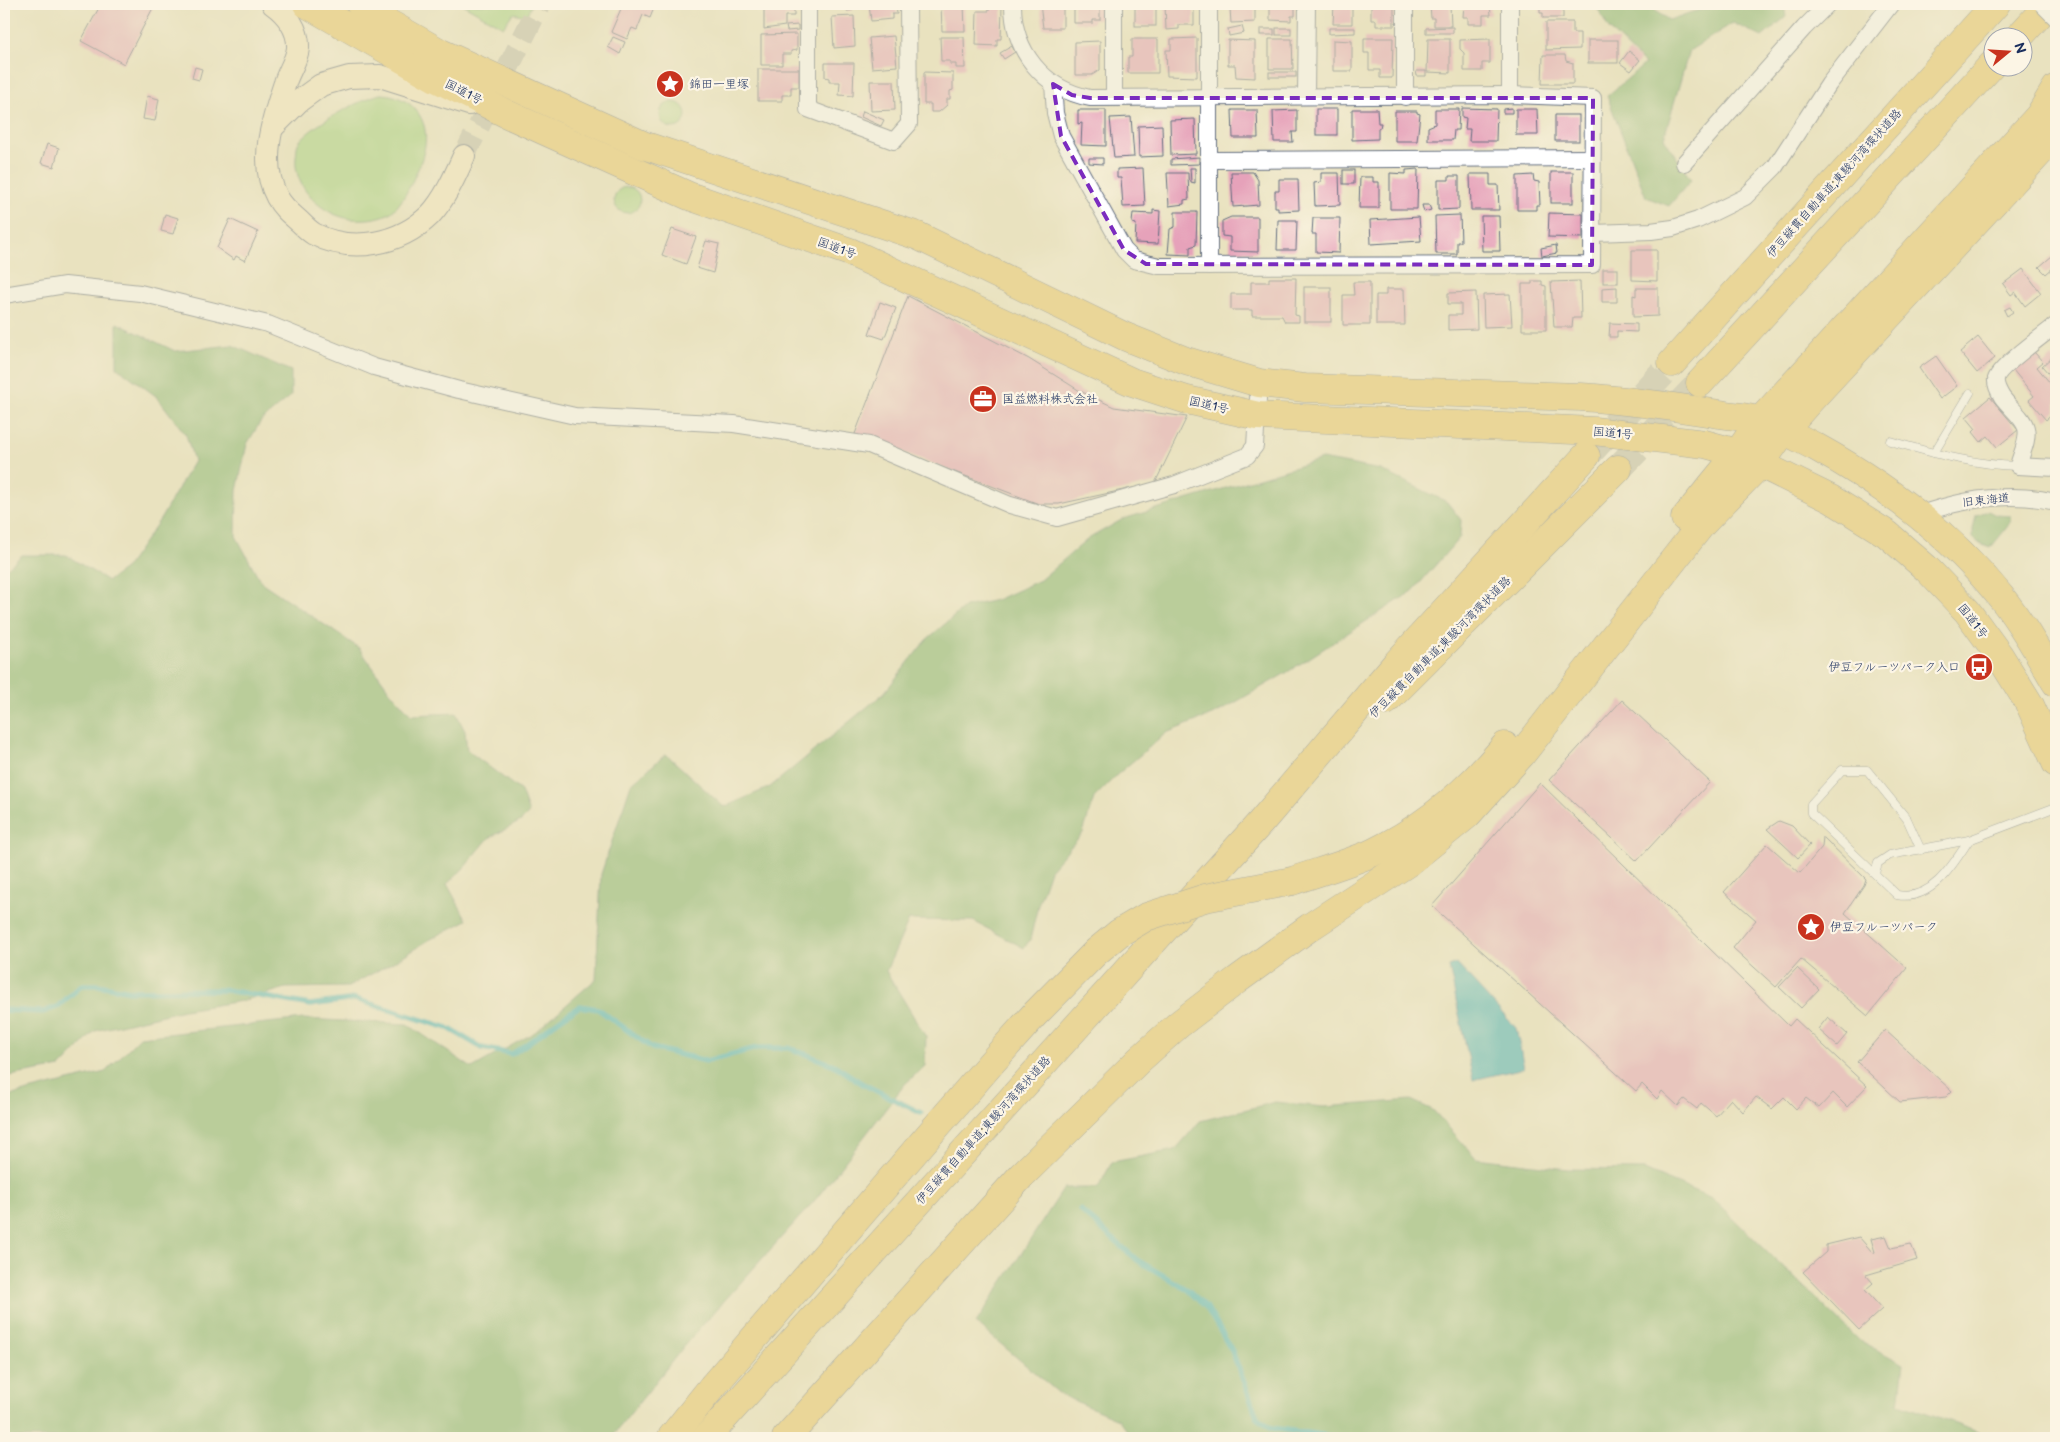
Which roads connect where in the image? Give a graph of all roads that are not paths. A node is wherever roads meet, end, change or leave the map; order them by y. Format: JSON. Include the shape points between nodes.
{"nodes":[{"id":1,"x":273,"y":4,"type":"edge"},
{"id":2,"x":307,"y":4,"type":"edge"},
{"id":3,"x":808,"y":4,"type":"edge"},
{"id":4,"x":908,"y":4,"type":"edge"},
{"id":5,"x":1013,"y":4,"type":"edge"},
{"id":6,"x":1114,"y":4,"type":"edge"},
{"id":7,"x":1209,"y":4,"type":"edge"},
{"id":8,"x":1306,"y":4,"type":"edge"},
{"id":9,"x":1405,"y":4,"type":"edge"},
{"id":10,"x":1510,"y":4,"type":"edge"},
{"id":11,"x":1828,"y":4,"type":"edge"},
{"id":12,"x":1890,"y":4,"type":"edge"},
{"id":13,"x":1996,"y":4,"type":"edge"},
{"id":14,"x":2042,"y":4,"type":"edge"},
{"id":15,"x":2049,"y":4,"type":"edge"},
{"id":16,"x":369,"y":9,"type":"edge"},
{"id":17,"x":2056,"y":18,"type":"edge"},
{"id":18,"x":2027,"y":28,"type":"edge"},
{"id":19,"x":1982,"y":76,"type":"edge"},
{"id":20,"x":1054,"y":84,"type":"junction"},
{"id":21,"x":2056,"y":88,"type":"edge"},
{"id":22,"x":1209,"y":96,"type":"junction"},
{"id":23,"x":1306,"y":96,"type":"junction"},
{"id":24,"x":1510,"y":96,"type":"junction"},
{"id":25,"x":1114,"y":97,"type":"junction"},
{"id":26,"x":1405,"y":97,"type":"junction"},
{"id":27,"x":507,"y":114,"type":"junction"},
{"id":28,"x":273,"y":126,"type":"junction"},
{"id":29,"x":2056,"y":131,"type":"edge"},
{"id":30,"x":464,"y":156,"type":"tunnel mouth"},
{"id":31,"x":1591,"y":158,"type":"junction"},
{"id":32,"x":1210,"y":160,"type":"junction"},
{"id":33,"x":1684,"y":163,"type":"dead end"},
{"id":34,"x":1593,"y":232,"type":"junction"},
{"id":35,"x":1209,"y":266,"type":"junction"},
{"id":36,"x":4,"y":295,"type":"edge"},
{"id":37,"x":2056,"y":325,"type":"edge"},
{"id":38,"x":1672,"y":363,"type":"tunnel mouth"},
{"id":39,"x":1259,"y":383,"type":"junction"},
{"id":40,"x":1700,"y":383,"type":"tunnel mouth"},
{"id":41,"x":1970,"y":393,"type":"dead end"},
{"id":42,"x":1258,"y":416,"type":"junction"},
{"id":43,"x":1772,"y":425,"type":"junction"},
{"id":44,"x":1890,"y":441,"type":"dead end"},
{"id":45,"x":1934,"y":453,"type":"junction"},
{"id":46,"x":1586,"y":456,"type":"tunnel mouth"},
{"id":47,"x":1749,"y":458,"type":"junction"},
{"id":48,"x":2018,"y":466,"type":"junction"},
{"id":49,"x":2056,"y":468,"type":"edge"},
{"id":50,"x":1618,"y":469,"type":"tunnel mouth"},
{"id":51,"x":2056,"y":502,"type":"edge"},
{"id":52,"x":1918,"y":515,"type":"junction"},
{"id":53,"x":2056,"y":683,"type":"edge"},
{"id":54,"x":2056,"y":762,"type":"edge"},
{"id":55,"x":2056,"y":807,"type":"edge"},
{"id":56,"x":1260,"y":822,"type":"junction"},
{"id":57,"x":1969,"y":840,"type":"junction"},
{"id":58,"x":1921,"y":850,"type":"junction"},
{"id":59,"x":1875,"y":873,"type":"junction"},
{"id":60,"x":671,"y":1438,"type":"edge"},
{"id":61,"x":706,"y":1438,"type":"edge"},
{"id":62,"x":786,"y":1438,"type":"edge"}],
"edges":[{"from":1,"to":28,"type":"street","via":[[283,11],[294,28],[298,49]]},
{"from":2,"to":27,"type":"highway","name":"国道1号","via":[[436,78]]},
{"from":3,"to":4,"type":"street","via":[[808,109],[894,141],[908,124]]},
{"from":5,"to":20,"type":"street","via":[[1017,35],[1025,53]]},
{"from":6,"to":25,"type":"street"},
{"from":7,"to":22,"type":"street"},
{"from":8,"to":23,"type":"street"},
{"from":9,"to":26,"type":"street"},
{"from":10,"to":24,"type":"street"},
{"from":11,"to":33,"type":"street"},
{"from":12,"to":34,"type":"street","via":[[1829,84],[1775,168],[1745,197],[1698,220],[1673,228]]},
{"from":13,"to":38,"type":"highway","name":"伊豆縦貫自動車道;東駿河湾環状道路"},
{"from":14,"to":17,"type":"street","bridge":true},
{"from":15,"to":18,"type":"highway"},
{"from":16,"to":39,"type":"highway","name":"国道1号","via":[[442,53],[643,145],[918,236],[1126,337],[1186,361]]},
{"from":19,"to":40,"type":"highway"},
{"from":20,"to":25,"type":"street","via":[[1072,95]]},
{"from":20,"to":35,"type":"street","via":[[1055,113],[1061,136],[1124,250],[1134,260],[1146,264]]},
{"from":21,"to":43,"type":"highway","via":[[2039,116]]},
{"from":22,"to":23,"type":"street"},
{"from":22,"to":25,"type":"street"},
{"from":22,"to":32,"type":"street"},
{"from":23,"to":26,"type":"street"},
{"from":24,"to":26,"type":"street"},
{"from":24,"to":31,"type":"street","via":[[1592,98]]},
{"from":27,"to":28,"type":"street","via":[[380,76],[349,77],[321,85]]},
{"from":27,"to":42,"type":"highway","name":"国道1号","via":[[689,196],[850,252],[1132,382],[1187,400]]},
{"from":28,"to":30,"type":"street","via":[[267,151],[276,195],[284,209],[314,234],[335,242],[382,243],[405,234],[430,214],[452,182]]},
{"from":29,"to":43,"type":"highway","via":[[2043,149]]},
{"from":31,"to":32,"type":"street"},
{"from":31,"to":34,"type":"street"},
{"from":32,"to":35,"type":"street"},
{"from":34,"to":35,"type":"street","via":[[1592,265]]},
{"from":36,"to":42,"type":"street","via":[[65,286],[140,293],[268,324],[374,367],[575,416],[734,424],[869,445],[1010,505],[1057,518],[1174,485],[1247,456],[1255,446]]},
{"from":37,"to":48,"type":"street","via":[[2008,364],[1996,380],[2001,396],[2024,422],[2026,429]]},
{"from":39,"to":42,"type":"street"},
{"from":39,"to":43,"type":"highway","name":"国道1号","via":[[1305,388],[1605,398]]},
{"from":41,"to":45,"type":"lane"},
{"from":42,"to":47,"type":"highway","name":"国道1号","via":[[1594,431],[1696,443]]},
{"from":43,"to":47,"type":"highway"},
{"from":43,"to":52,"type":"highway","name":"国道1号","via":[[1836,458]]},
{"from":44,"to":45,"type":"lane"},
{"from":45,"to":48,"type":"lane","via":[[1988,464]]},
{"from":46,"to":56,"type":"highway","name":"伊豆縦貫自動車道;東駿河湾環状道路","via":[[1396,665]]},
{"from":47,"to":54,"type":"highway","name":"国道1号","via":[[1831,498],[1887,534],[1927,569],[1968,611],[1999,655],[2030,705]]},
{"from":47,"to":60,"type":"highway","bridge":true,"via":[[1610,611],[1504,748],[1452,801],[1408,833],[1370,853],[1292,881],[1205,898],[1161,911],[1119,933],[1096,952],[992,1062]]},
{"from":47,"to":62,"type":"highway","via":[[1701,525],[1497,784],[1467,815],[1409,862],[1237,980],[1139,1060],[1022,1175]]},
{"from":48,"to":49,"type":"street"},
{"from":50,"to":56,"type":"highway","name":"伊豆縦貫自動車道;東駿河湾環状道路","via":[[1408,680]]},
{"from":51,"to":52,"type":"street","name":"旧東海道","via":[[2014,496],[1952,504]]},
{"from":52,"to":53,"type":"highway","name":"国道1号","via":[[2001,597]]},
{"from":55,"to":57,"type":"lane"},
{"from":56,"to":61,"type":"highway","name":"伊豆縦貫自動車道;東駿河湾環状道路"},
{"from":57,"to":58,"type":"lane"},
{"from":57,"to":59,"type":"lane","via":[[1950,870],[1918,894],[1897,895]]},
{"from":58,"to":59,"type":"lane","via":[[1883,858]]},
{"from":58,"to":59,"type":"lane","via":[[1907,819],[1867,770],[1842,770],[1811,804],[1811,814]]}]}
